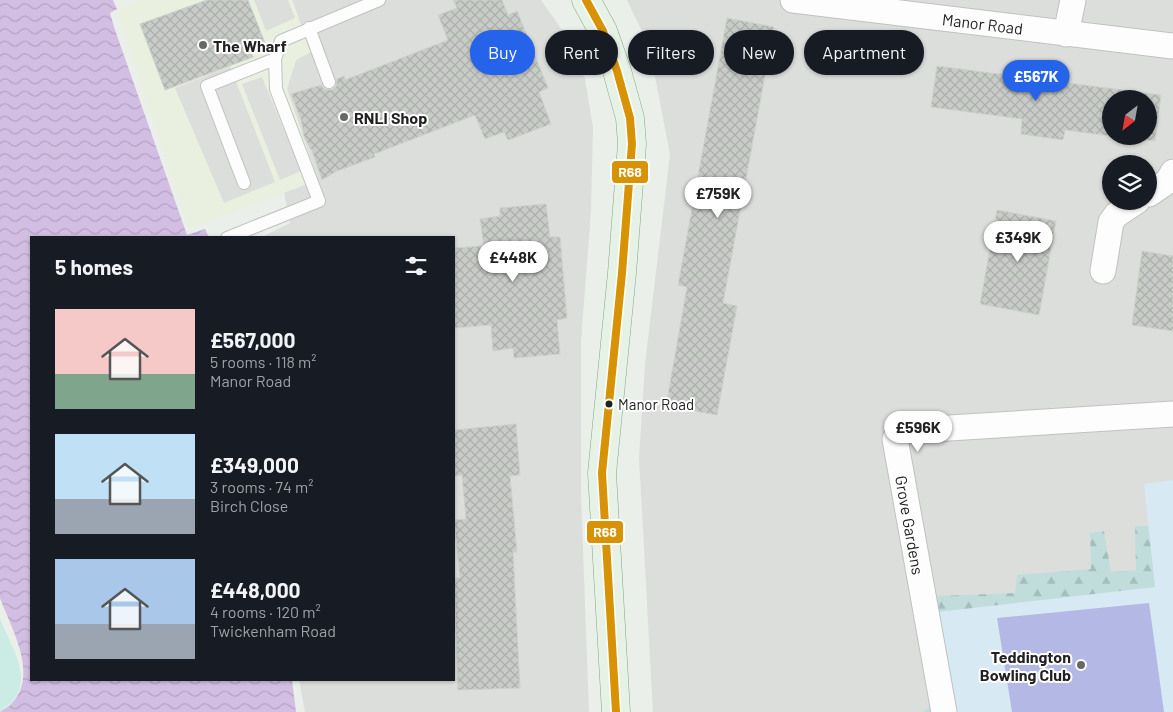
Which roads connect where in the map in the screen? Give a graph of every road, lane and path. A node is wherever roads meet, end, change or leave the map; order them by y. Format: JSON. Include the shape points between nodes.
{"nodes":[{"id":1,"x":379,"y":0,"type":"edge"},
{"id":2,"x":793,"y":0,"type":"edge"},
{"id":3,"x":1073,"y":0,"type":"edge"},
{"id":4,"x":587,"y":2,"type":"edge"},
{"id":5,"x":309,"y":28,"type":"junction"},
{"id":6,"x":1066,"y":34,"type":"junction"},
{"id":7,"x":1173,"y":46,"type":"edge"},
{"id":8,"x":275,"y":59,"type":"junction"},
{"id":9,"x":329,"y":82,"type":"dead end"},
{"id":10,"x":1173,"y":172,"type":"edge"},
{"id":11,"x":244,"y":183,"type":"dead end"},
{"id":12,"x":1157,"y":189,"type":"edge"},
{"id":13,"x":1124,"y":210,"type":"edge"},
{"id":14,"x":233,"y":236,"type":"edge"},
{"id":15,"x":1103,"y":271,"type":"dead end"},
{"id":16,"x":1173,"y":414,"type":"edge"},
{"id":17,"x":616,"y":712,"type":"edge"},
{"id":18,"x":944,"y":712,"type":"edge"}],
"edges":[{"from":1,"to":5,"type":"lane"},
{"from":2,"to":6,"type":"street","name":"Manor Road"},
{"from":3,"to":6,"type":"street"},
{"from":4,"to":17,"type":"main road","via":[[603,31],[617,71],[630,118],[632,144],[602,473]]},
{"from":5,"to":8,"type":"lane","via":[[281,41]]},
{"from":5,"to":9,"type":"lane"},
{"from":6,"to":7,"type":"street","name":"Manor Road"},
{"from":8,"to":11,"type":"lane","via":[[207,86]]},
{"from":8,"to":14,"type":"lane","via":[[276,89],[319,201]]},
{"from":10,"to":12,"type":"street","via":[[1168,181]]},
{"from":13,"to":15,"type":"street","via":[[1111,222]]},
{"from":16,"to":18,"type":"street","name":"Grove Gardens","via":[[901,431],[895,438]]}]}
